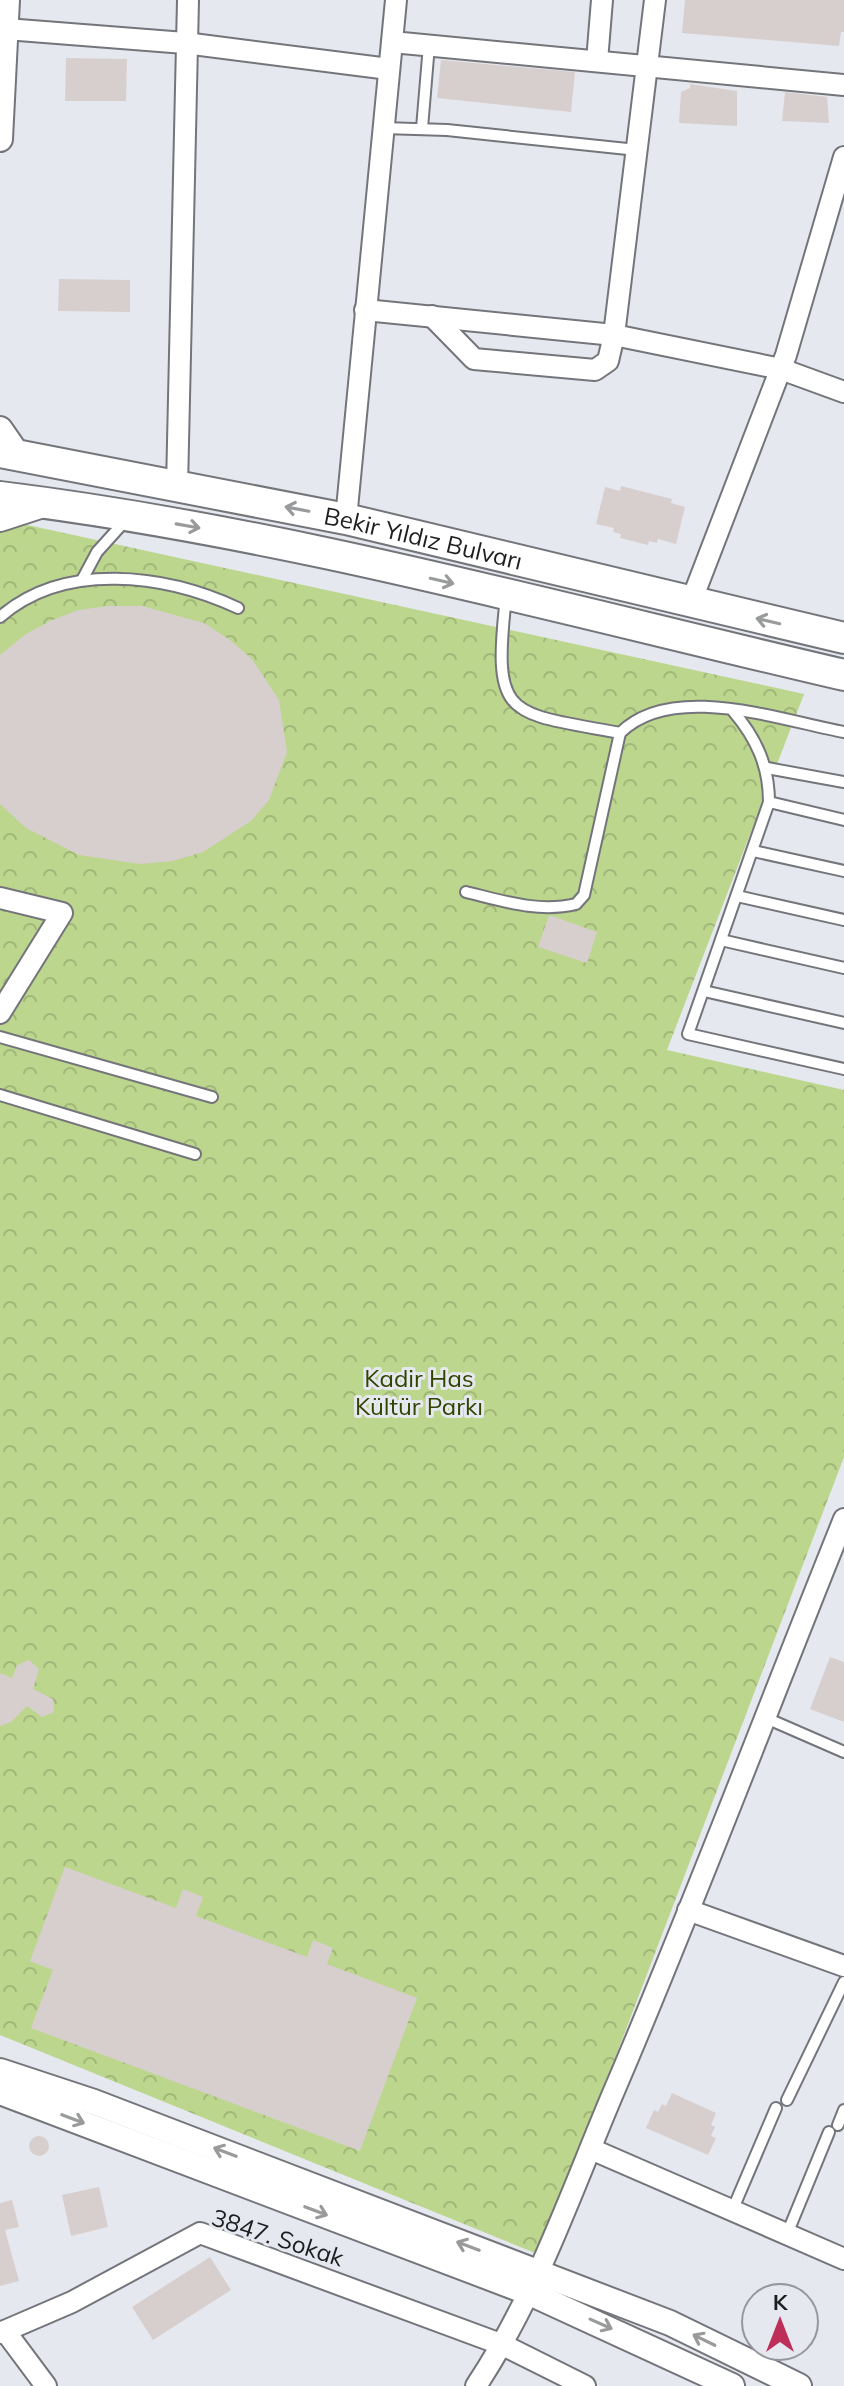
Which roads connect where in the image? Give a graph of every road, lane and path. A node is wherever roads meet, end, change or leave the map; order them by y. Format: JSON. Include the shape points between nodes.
{"nodes":[{"id":1,"x":7,"y":0,"type":"edge"},
{"id":2,"x":188,"y":0,"type":"edge"},
{"id":3,"x":396,"y":0,"type":"edge"},
{"id":4,"x":602,"y":0,"type":"edge"},
{"id":5,"x":655,"y":0,"type":"edge"},
{"id":6,"x":6,"y":29,"type":"junction"},
{"id":7,"x":392,"y":42,"type":"junction"},
{"id":8,"x":185,"y":43,"type":"junction"},
{"id":9,"x":429,"y":45,"type":"junction"},
{"id":10,"x":597,"y":61,"type":"junction"},
{"id":11,"x":647,"y":66,"type":"junction"},
{"id":12,"x":389,"y":69,"type":"junction"},
{"id":13,"x":844,"y":85,"type":"edge"},
{"id":14,"x":383,"y":128,"type":"junction"},
{"id":15,"x":422,"y":128,"type":"junction"},
{"id":16,"x":0,"y":139,"type":"edge"},
{"id":17,"x":637,"y":150,"type":"junction"},
{"id":18,"x":844,"y":157,"type":"edge"},
{"id":19,"x":365,"y":310,"type":"junction"},
{"id":20,"x":432,"y":316,"type":"junction"},
{"id":21,"x":614,"y":335,"type":"junction"},
{"id":22,"x":781,"y":369,"type":"junction"},
{"id":23,"x":844,"y":392,"type":"edge"},
{"id":24,"x":0,"y":429,"type":"edge"},
{"id":25,"x":9,"y":453,"type":"edge"},
{"id":26,"x":177,"y":487,"type":"junction"},
{"id":27,"x":0,"y":497,"type":"edge"},
{"id":28,"x":49,"y":503,"type":"junction"},
{"id":29,"x":131,"y":515,"type":"junction"},
{"id":30,"x":0,"y":519,"type":"edge"},
{"id":31,"x":346,"y":519,"type":"junction"},
{"id":32,"x":82,"y":580,"type":"junction"},
{"id":33,"x":506,"y":596,"type":"junction"},
{"id":34,"x":691,"y":602,"type":"junction"},
{"id":35,"x":238,"y":608,"type":"dead end"},
{"id":36,"x":0,"y":617,"type":"edge"},
{"id":37,"x":844,"y":638,"type":"edge"},
{"id":38,"x":844,"y":675,"type":"edge"},
{"id":39,"x":733,"y":711,"type":"junction"},
{"id":40,"x":844,"y":732,"type":"edge"},
{"id":41,"x":620,"y":733,"type":"junction"},
{"id":42,"x":767,"y":768,"type":"junction"},
{"id":43,"x":844,"y":782,"type":"edge"},
{"id":44,"x":769,"y":802,"type":"junction"},
{"id":45,"x":844,"y":820,"type":"edge"},
{"id":46,"x":753,"y":851,"type":"junction"},
{"id":47,"x":844,"y":871,"type":"edge"},
{"id":48,"x":466,"y":892,"type":"dead end"},
{"id":49,"x":737,"y":896,"type":"junction"},
{"id":50,"x":0,"y":898,"type":"edge"},
{"id":51,"x":844,"y":920,"type":"edge"},
{"id":52,"x":721,"y":940,"type":"junction"},
{"id":53,"x":844,"y":968,"type":"edge"},
{"id":54,"x":704,"y":991,"type":"junction"},
{"id":55,"x":0,"y":1013,"type":"edge"},
{"id":56,"x":844,"y":1023,"type":"edge"},
{"id":57,"x":0,"y":1037,"type":"edge"},
{"id":58,"x":844,"y":1069,"type":"edge"},
{"id":59,"x":0,"y":1095,"type":"edge"},
{"id":60,"x":212,"y":1097,"type":"dead end"},
{"id":61,"x":195,"y":1154,"type":"dead end"},
{"id":62,"x":843,"y":1522,"type":"edge"},
{"id":63,"x":766,"y":1718,"type":"junction"},
{"id":64,"x":844,"y":1752,"type":"edge"},
{"id":65,"x":688,"y":1910,"type":"junction"},
{"id":66,"x":844,"y":1966,"type":"edge"},
{"id":67,"x":844,"y":1982,"type":"edge"},
{"id":68,"x":0,"y":2071,"type":"edge"},
{"id":69,"x":0,"y":2092,"type":"edge"},
{"id":70,"x":787,"y":2100,"type":"dead end"},
{"id":71,"x":776,"y":2108,"type":"dead end"},
{"id":72,"x":844,"y":2110,"type":"edge"},
{"id":73,"x":591,"y":2149,"type":"junction"},
{"id":74,"x":732,"y":2211,"type":"junction"},
{"id":75,"x":787,"y":2234,"type":"junction"},
{"id":76,"x":844,"y":2259,"type":"edge"},
{"id":77,"x":535,"y":2284,"type":"junction"},
{"id":78,"x":2,"y":2332,"type":"edge"},
{"id":79,"x":503,"y":2345,"type":"junction"},
{"id":80,"x":46,"y":2386,"type":"edge"},
{"id":81,"x":476,"y":2386,"type":"edge"},
{"id":82,"x":585,"y":2386,"type":"edge"},
{"id":83,"x":732,"y":2386,"type":"edge"},
{"id":84,"x":799,"y":2386,"type":"edge"}],
"edges":[{"from":1,"to":6,"type":"street"},
{"from":2,"to":8,"type":"street"},
{"from":3,"to":7,"type":"street"},
{"from":4,"to":10,"type":"street"},
{"from":5,"to":11,"type":"street"},
{"from":6,"to":8,"type":"street"},
{"from":6,"to":16,"type":"street"},
{"from":7,"to":9,"type":"street"},
{"from":7,"to":12,"type":"street"},
{"from":8,"to":12,"type":"street"},
{"from":8,"to":26,"type":"street"},
{"from":9,"to":10,"type":"street"},
{"from":9,"to":15,"type":"lane"},
{"from":10,"to":11,"type":"street"},
{"from":11,"to":13,"type":"street"},
{"from":11,"to":17,"type":"street"},
{"from":12,"to":14,"type":"street"},
{"from":14,"to":15,"type":"lane"},
{"from":14,"to":19,"type":"street"},
{"from":15,"to":17,"type":"lane"},
{"from":17,"to":21,"type":"street"},
{"from":18,"to":22,"type":"street"},
{"from":19,"to":20,"type":"street"},
{"from":19,"to":31,"type":"street"},
{"from":20,"to":21,"type":"street"},
{"from":20,"to":21,"type":"street","via":[[474,359],[595,370],[608,361]]},
{"from":21,"to":22,"type":"street"},
{"from":22,"to":23,"type":"street"},
{"from":22,"to":34,"type":"street"},
{"from":24,"to":25,"type":"street"},
{"from":25,"to":26,"type":"main road","name":"Bekir Yıldız Bulvarı"},
{"from":31,"to":26,"type":"main road","name":"Bekir Yıldız Bulvarı","one_way":true},
{"from":27,"to":28,"type":"main road","name":"Bekir Yıldız Bulvarı"},
{"from":28,"to":29,"type":"main road","name":"Bekir Yıldız Bulvarı"},
{"from":28,"to":30,"type":"street"},
{"from":29,"to":32,"type":"lane","via":[[97,552]]},
{"from":29,"to":33,"type":"main road","name":"Bekir Yıldız Bulvarı","one_way":true},
{"from":31,"to":34,"type":"main road","name":"Bekir Yıldız Bulvarı"},
{"from":32,"to":35,"type":"lane","via":[[172,587]]},
{"from":32,"to":36,"type":"lane","via":[[42,589]]},
{"from":33,"to":38,"type":"main road","name":"Bekir Yıldız Bulvarı"},
{"from":33,"to":41,"type":"lane","via":[[499,656],[502,680],[515,704],[541,719]]},
{"from":37,"to":34,"type":"main road","name":"Bekir Yıldız Bulvarı","one_way":true},
{"from":39,"to":40,"type":"lane"},
{"from":39,"to":41,"type":"lane","via":[[688,705],[660,708],[638,717]]},
{"from":39,"to":42,"type":"lane"},
{"from":41,"to":48,"type":"lane","via":[[584,895],[576,904],[535,908]]},
{"from":42,"to":43,"type":"lane"},
{"from":42,"to":44,"type":"lane"},
{"from":44,"to":45,"type":"lane"},
{"from":44,"to":46,"type":"lane"},
{"from":46,"to":47,"type":"lane"},
{"from":46,"to":49,"type":"lane"},
{"from":49,"to":51,"type":"lane"},
{"from":49,"to":52,"type":"lane"},
{"from":50,"to":55,"type":"street","via":[[62,913]]},
{"from":52,"to":53,"type":"lane"},
{"from":52,"to":54,"type":"lane"},
{"from":54,"to":56,"type":"lane"},
{"from":54,"to":58,"type":"lane","via":[[688,1034]]},
{"from":57,"to":60,"type":"lane"},
{"from":59,"to":61,"type":"lane"},
{"from":62,"to":63,"type":"street"},
{"from":63,"to":64,"type":"lane"},
{"from":63,"to":65,"type":"street"},
{"from":65,"to":66,"type":"street"},
{"from":65,"to":73,"type":"street"},
{"from":67,"to":70,"type":"lane"},
{"from":77,"to":68,"type":"street","one_way":true,"via":[[94,2102]]},
{"from":69,"to":77,"type":"street","one_way":true},
{"from":71,"to":74,"type":"lane"},
{"from":72,"to":75,"type":"lane"},
{"from":73,"to":74,"type":"street"},
{"from":73,"to":77,"type":"street"},
{"from":74,"to":75,"type":"street"},
{"from":75,"to":76,"type":"street"},
{"from":77,"to":79,"type":"street"},
{"from":77,"to":83,"type":"street","one_way":true},
{"from":84,"to":77,"type":"street","one_way":true,"via":[[670,2323]]},
{"from":78,"to":79,"type":"street","name":"3847. Sokak","via":[[72,2302],[200,2233]]},
{"from":78,"to":80,"type":"street"},
{"from":79,"to":81,"type":"street"},
{"from":79,"to":82,"type":"street","name":"3847. Sokak"}]}
